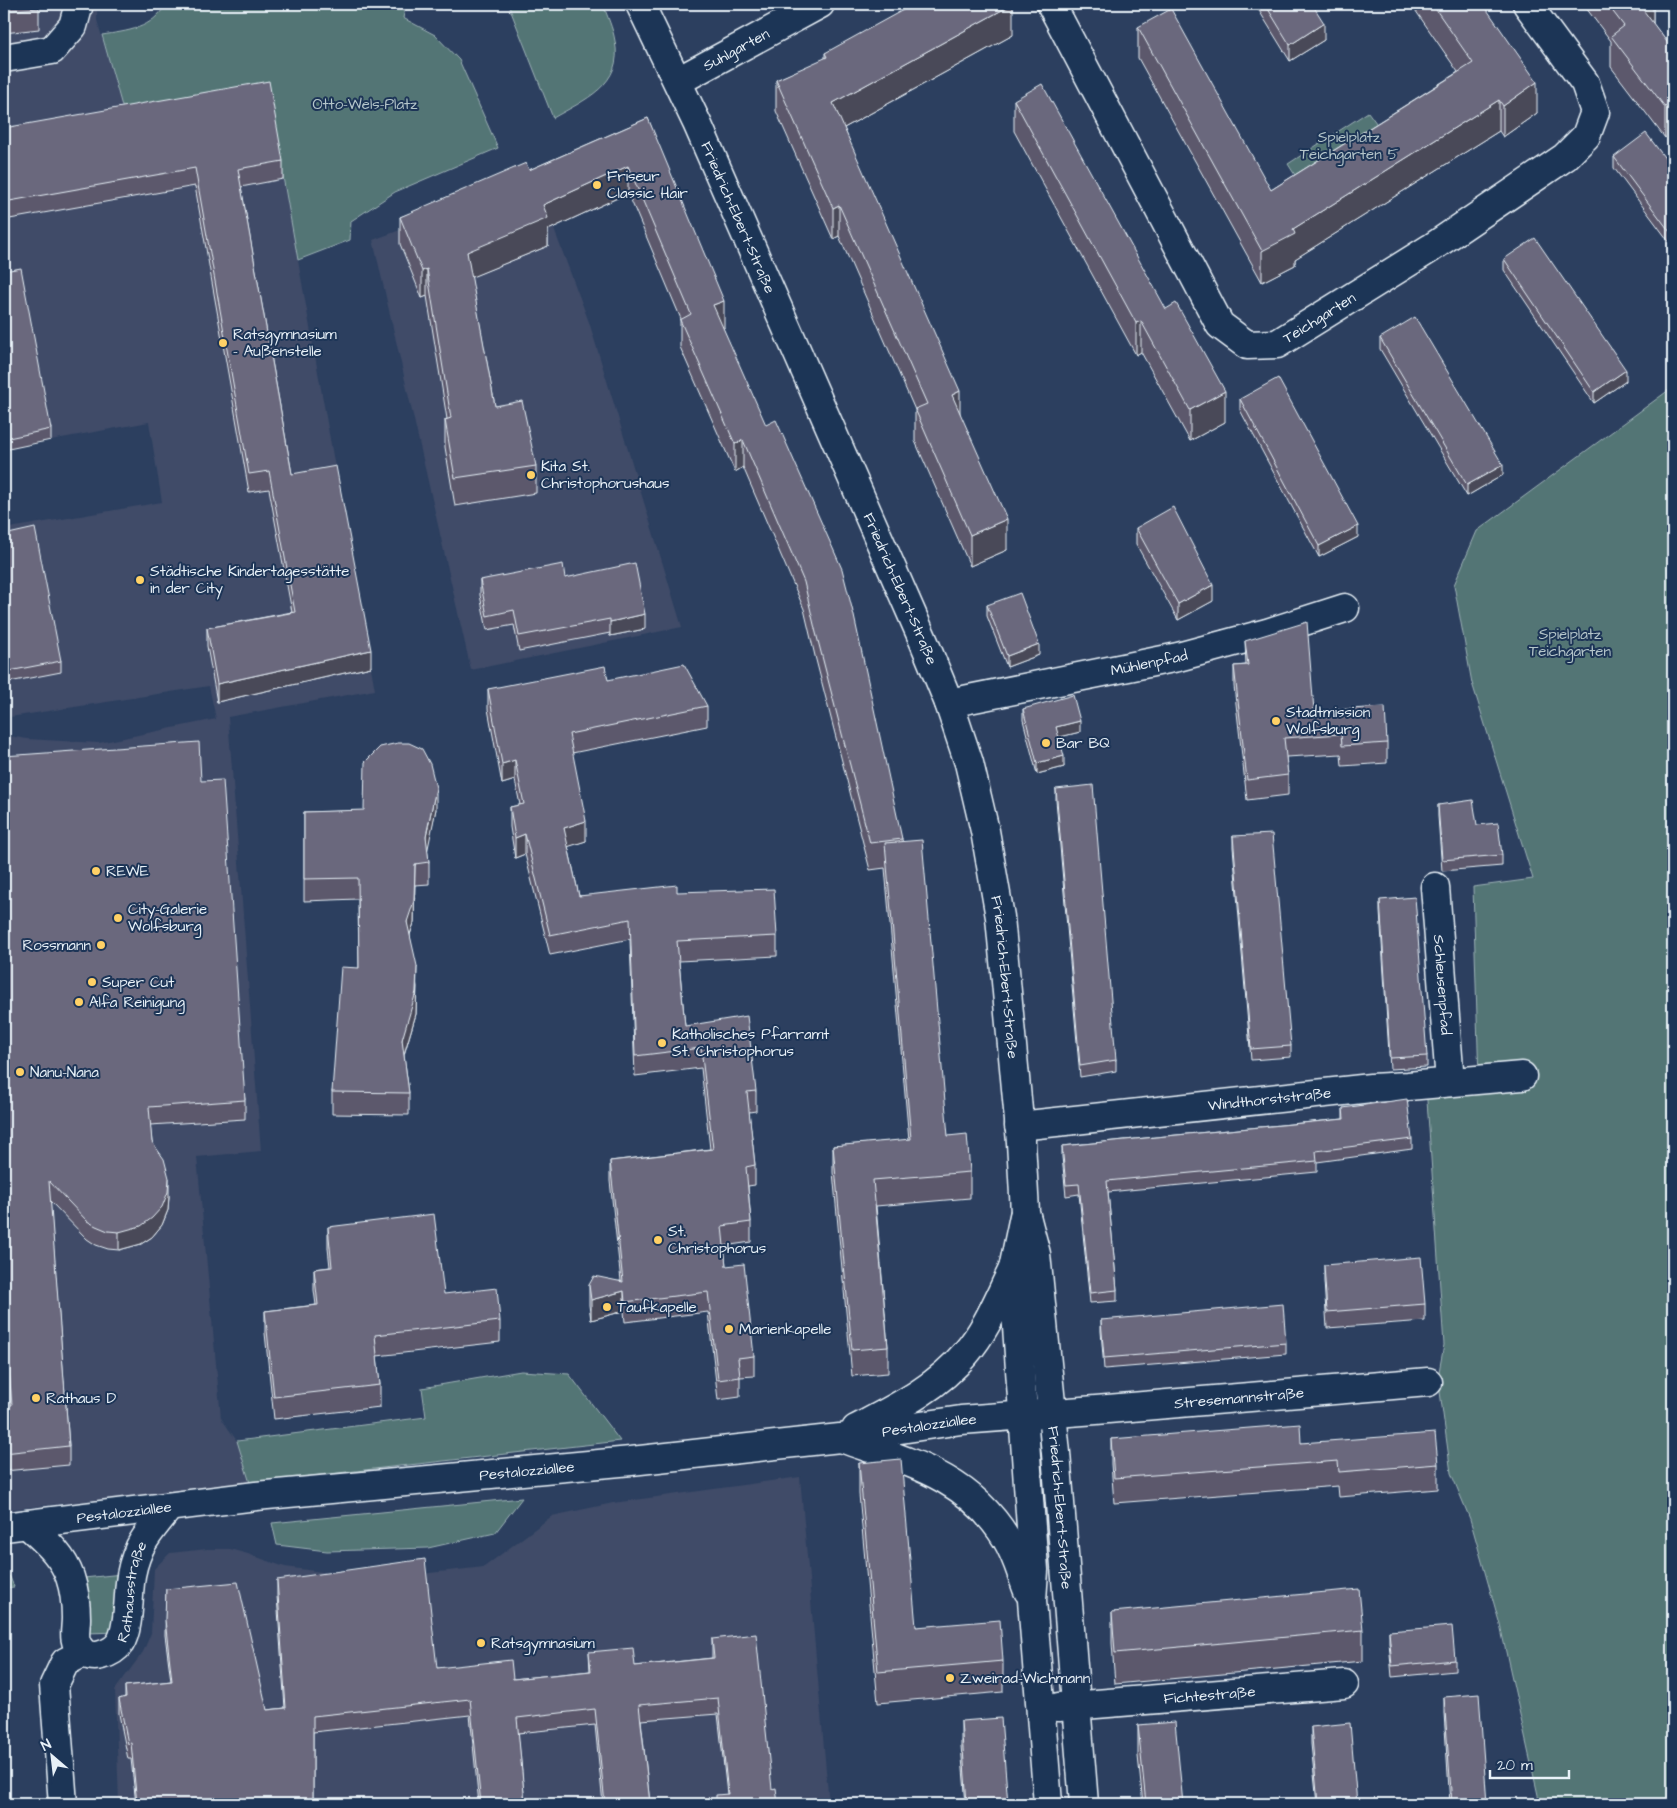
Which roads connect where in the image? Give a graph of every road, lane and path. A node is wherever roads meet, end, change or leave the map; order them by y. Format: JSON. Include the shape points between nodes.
{"nodes":[{"id":1,"x":79,"y":4,"type":"edge"},
{"id":2,"x":640,"y":4,"type":"edge"},
{"id":3,"x":820,"y":4,"type":"edge"},
{"id":4,"x":1051,"y":4,"type":"edge"},
{"id":5,"x":1527,"y":4,"type":"edge"},
{"id":6,"x":4,"y":58,"type":"edge"},
{"id":7,"x":678,"y":82,"type":"junction"},
{"id":8,"x":1345,"y":608,"type":"dead end"},
{"id":9,"x":949,"y":703,"type":"junction"},
{"id":10,"x":1435,"y":887,"type":"dead end"},
{"id":11,"x":1522,"y":1076,"type":"dead end"},
{"id":12,"x":1450,"y":1082,"type":"junction"},
{"id":13,"x":1019,"y":1126,"type":"junction"},
{"id":14,"x":1025,"y":1212,"type":"junction"},
{"id":15,"x":1012,"y":1269,"type":"junction"},
{"id":16,"x":1428,"y":1382,"type":"dead end"},
{"id":17,"x":1051,"y":1412,"type":"junction"},
{"id":18,"x":1023,"y":1415,"type":"junction"},
{"id":19,"x":840,"y":1438,"type":"junction"},
{"id":20,"x":169,"y":1507,"type":"junction"},
{"id":21,"x":15,"y":1526,"type":"edge"},
{"id":22,"x":1032,"y":1600,"type":"junction"},
{"id":23,"x":83,"y":1653,"type":"junction"},
{"id":24,"x":1344,"y":1684,"type":"dead end"},
{"id":25,"x":1076,"y":1705,"type":"junction"},
{"id":26,"x":1041,"y":1708,"type":"junction"},
{"id":27,"x":63,"y":1804,"type":"edge"},
{"id":28,"x":1048,"y":1804,"type":"edge"},
{"id":29,"x":1084,"y":1804,"type":"edge"}],
"edges":[{"from":1,"to":6,"type":"street","via":[[73,26],[52,50]]},
{"from":2,"to":7,"type":"street","name":"Friedrich-Ebert-Straße"},
{"from":3,"to":7,"type":"street","name":"Suhlgarten"},
{"from":4,"to":5,"type":"street","name":"Teichgarten","via":[[1220,325],[1247,346],[1276,344],[1431,248],[1565,156],[1586,136],[1595,112],[1585,83]]},
{"from":7,"to":9,"type":"street","name":"Friedrich-Ebert-Straße"},
{"from":8,"to":9,"type":"street","name":"Mühlenpfad","via":[[1178,657]]},
{"from":9,"to":13,"type":"street","name":"Friedrich-Ebert-Straße","via":[[969,763],[998,907]]},
{"from":10,"to":12,"type":"street","name":"Schleusenpfad"},
{"from":11,"to":12,"type":"street","name":"Windthorststraße"},
{"from":12,"to":13,"type":"street","name":"Windthorststraße"},
{"from":13,"to":14,"type":"street","name":"Friedrich-Ebert-Straße"},
{"from":14,"to":15,"type":"street","name":"Friedrich-Ebert-Straße"},
{"from":14,"to":17,"type":"street","name":"Friedrich-Ebert-Straße","via":[[1036,1254]]},
{"from":15,"to":18,"type":"street","name":"Friedrich-Ebert-Straße"},
{"from":15,"to":19,"type":"street","via":[[985,1325],[967,1353],[915,1397]]},
{"from":16,"to":17,"type":"street","name":"Stresemannstraße"},
{"from":17,"to":18,"type":"street","name":"Pestalozziallee"},
{"from":17,"to":25,"type":"street","name":"Friedrich-Ebert-Straße"},
{"from":18,"to":19,"type":"street","name":"Pestalozziallee","via":[[961,1420]]},
{"from":18,"to":22,"type":"street","name":"Friedrich-Ebert-Straße","via":[[1034,1570]]},
{"from":19,"to":20,"type":"street","name":"Pestalozziallee"},
{"from":19,"to":22,"type":"street","via":[[930,1470],[972,1497],[989,1513],[1007,1539]]},
{"from":20,"to":21,"type":"street","name":"Pestalozziallee"},
{"from":20,"to":23,"type":"street","name":"Rathausstraße","via":[[141,1545],[135,1560],[121,1642],[112,1652],[96,1657]]},
{"from":21,"to":23,"type":"street","via":[[53,1548],[64,1564],[70,1577],[76,1644]]},
{"from":22,"to":26,"type":"street","name":"Friedrich-Ebert-Straße"},
{"from":23,"to":27,"type":"street","via":[[65,1662],[54,1685]]},
{"from":24,"to":25,"type":"street","name":"Fichtestraße"},
{"from":25,"to":26,"type":"street","name":"Fichtestraße"},
{"from":25,"to":29,"type":"street","name":"Friedrich-Ebert-Straße"},
{"from":26,"to":28,"type":"street","name":"Friedrich-Ebert-Straße"}]}
